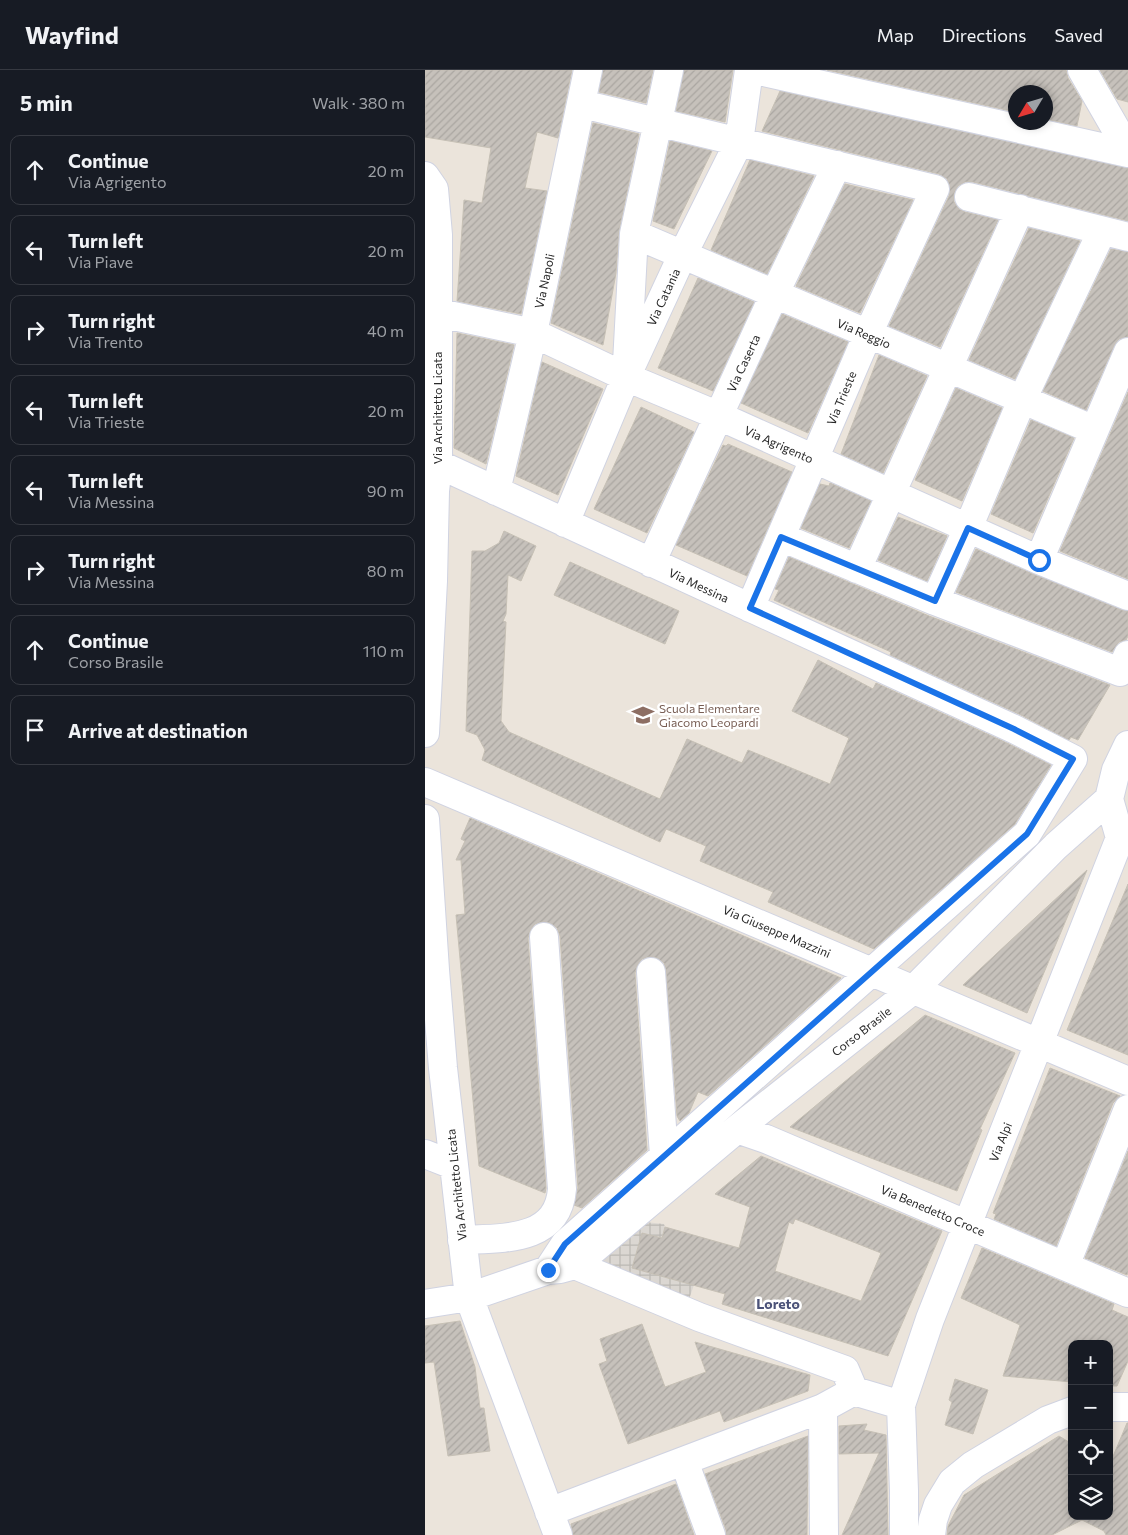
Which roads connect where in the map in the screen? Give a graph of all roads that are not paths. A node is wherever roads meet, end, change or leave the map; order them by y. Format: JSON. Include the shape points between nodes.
{"nodes":[{"id":1,"x":588,"y":70,"type":"edge"},
{"id":2,"x":669,"y":70,"type":"edge"},
{"id":3,"x":749,"y":70,"type":"edge"},
{"id":4,"x":755,"y":70,"type":"edge"},
{"id":5,"x":1082,"y":70,"type":"edge"},
{"id":6,"x":582,"y":104,"type":"junction"},
{"id":7,"x":659,"y":122,"type":"junction"},
{"id":8,"x":739,"y":142,"type":"junction"},
{"id":9,"x":1128,"y":151,"type":"edge"},
{"id":10,"x":837,"y":165,"type":"junction"},
{"id":11,"x":425,"y":176,"type":"edge"},
{"id":12,"x":969,"y":197,"type":"dead end"},
{"id":13,"x":1020,"y":209,"type":"junction"},
{"id":14,"x":634,"y":234,"type":"junction"},
{"id":15,"x":1115,"y":234,"type":"edge"},
{"id":16,"x":683,"y":256,"type":"junction"},
{"id":17,"x":774,"y":295,"type":"junction"},
{"id":18,"x":431,"y":312,"type":"edge"},
{"id":19,"x":533,"y":333,"type":"junction"},
{"id":20,"x":868,"y":334,"type":"junction"},
{"id":21,"x":1128,"y":352,"type":"edge"},
{"id":22,"x":947,"y":368,"type":"junction"},
{"id":23,"x":626,"y":377,"type":"junction"},
{"id":24,"x":431,"y":394,"type":"edge"},
{"id":25,"x":1023,"y":400,"type":"junction"},
{"id":26,"x":719,"y":416,"type":"junction"},
{"id":27,"x":1094,"y":430,"type":"junction"},
{"id":28,"x":814,"y":460,"type":"junction"},
{"id":29,"x":437,"y":464,"type":"junction"},
{"id":30,"x":430,"y":489,"type":"edge"},
{"id":31,"x":496,"y":491,"type":"junction"},
{"id":32,"x":890,"y":493,"type":"junction"},
{"id":33,"x":565,"y":523,"type":"junction"},
{"id":34,"x":968,"y":528,"type":"junction"},
{"id":35,"x":781,"y":537,"type":"junction"},
{"id":36,"x":1039,"y":560,"type":"junction"},
{"id":37,"x":651,"y":563,"type":"junction"},
{"id":38,"x":857,"y":569,"type":"junction"},
{"id":39,"x":429,"y":580,"type":"edge"},
{"id":40,"x":1128,"y":596,"type":"edge"},
{"id":41,"x":935,"y":601,"type":"junction"},
{"id":42,"x":750,"y":608,"type":"junction"},
{"id":43,"x":1128,"y":654,"type":"edge"},
{"id":44,"x":425,"y":733,"type":"edge"},
{"id":45,"x":1128,"y":745,"type":"edge"},
{"id":46,"x":1122,"y":773,"type":"edge"},
{"id":47,"x":425,"y":782,"type":"edge"},
{"id":48,"x":1109,"y":799,"type":"junction"},
{"id":49,"x":425,"y":819,"type":"edge"},
{"id":50,"x":427,"y":881,"type":"edge"},
{"id":51,"x":544,"y":936,"type":"dead end"},
{"id":52,"x":430,"y":968,"type":"edge"},
{"id":53,"x":651,"y":972,"type":"dead end"},
{"id":54,"x":873,"y":972,"type":"junction"},
{"id":55,"x":914,"y":989,"type":"junction"},
{"id":56,"x":1039,"y":1043,"type":"junction"},
{"id":57,"x":434,"y":1064,"type":"edge"},
{"id":58,"x":1128,"y":1081,"type":"edge"},
{"id":59,"x":1128,"y":1109,"type":"edge"},
{"id":60,"x":737,"y":1129,"type":"junction"},
{"id":61,"x":425,"y":1154,"type":"edge"},
{"id":62,"x":664,"y":1155,"type":"junction"},
{"id":63,"x":453,"y":1165,"type":"junction"},
{"id":64,"x":968,"y":1224,"type":"junction"},
{"id":65,"x":462,"y":1240,"type":"junction"},
{"id":66,"x":575,"y":1265,"type":"junction"},
{"id":67,"x":1065,"y":1266,"type":"junction"},
{"id":68,"x":548,"y":1270,"type":"junction"},
{"id":69,"x":1128,"y":1293,"type":"edge"},
{"id":70,"x":469,"y":1297,"type":"junction"},
{"id":71,"x":425,"y":1304,"type":"edge"},
{"id":72,"x":854,"y":1391,"type":"junction"},
{"id":73,"x":901,"y":1405,"type":"junction"},
{"id":74,"x":1113,"y":1407,"type":"edge"},
{"id":75,"x":1128,"y":1407,"type":"edge"},
{"id":76,"x":823,"y":1408,"type":"junction"},
{"id":77,"x":1068,"y":1412,"type":"edge"},
{"id":78,"x":684,"y":1461,"type":"junction"},
{"id":79,"x":553,"y":1524,"type":"edge"},
{"id":80,"x":711,"y":1535,"type":"edge"},
{"id":81,"x":824,"y":1535,"type":"edge"},
{"id":82,"x":904,"y":1535,"type":"edge"},
{"id":83,"x":931,"y":1535,"type":"edge"}],
"edges":[{"from":1,"to":6,"type":"street","name":"Via Napoli"},
{"from":2,"to":7,"type":"street"},
{"from":3,"to":8,"type":"street","name":"Via Catania"},
{"from":4,"to":9,"type":"street"},
{"from":5,"to":9,"type":"street"},
{"from":6,"to":7,"type":"street"},
{"from":6,"to":19,"type":"street","name":"Via Napoli"},
{"from":7,"to":8,"type":"street"},
{"from":7,"to":14,"type":"street"},
{"from":8,"to":10,"type":"street"},
{"from":8,"to":16,"type":"street","name":"Via Catania"},
{"from":10,"to":17,"type":"street","name":"Via Caserta"},
{"from":10,"to":20,"type":"street","name":"Via Trieste","via":[[935,189]]},
{"from":11,"to":18,"type":"street","name":"Via Architetto Licata","via":[[434,189],[438,235]]},
{"from":12,"to":13,"type":"street"},
{"from":13,"to":15,"type":"street"},
{"from":13,"to":22,"type":"street"},
{"from":14,"to":16,"type":"street","name":"Via Reggio"},
{"from":14,"to":23,"type":"street"},
{"from":15,"to":25,"type":"street"},
{"from":16,"to":17,"type":"street","name":"Via Reggio"},
{"from":16,"to":23,"type":"street","name":"Via Catania"},
{"from":17,"to":20,"type":"street","name":"Via Reggio"},
{"from":17,"to":26,"type":"street","name":"Via Caserta"},
{"from":18,"to":19,"type":"street","name":"Via Agrigento"},
{"from":18,"to":24,"type":"street","name":"Via Architetto Licata"},
{"from":19,"to":23,"type":"street","name":"Via Agrigento"},
{"from":19,"to":31,"type":"street","name":"Via Napoli"},
{"from":20,"to":22,"type":"street","name":"Via Reggio"},
{"from":20,"to":28,"type":"street","name":"Via Trieste"},
{"from":21,"to":27,"type":"street"},
{"from":22,"to":25,"type":"street","name":"Via Reggio"},
{"from":22,"to":32,"type":"street"},
{"from":23,"to":26,"type":"street","name":"Via Agrigento"},
{"from":23,"to":33,"type":"street","name":"Via Catania"},
{"from":24,"to":29,"type":"street","name":"Via Architetto Licata"},
{"from":25,"to":27,"type":"street","name":"Via Reggio"},
{"from":25,"to":34,"type":"street"},
{"from":26,"to":28,"type":"street","name":"Via Agrigento"},
{"from":26,"to":37,"type":"street","name":"Via Caserta"},
{"from":27,"to":36,"type":"street"},
{"from":28,"to":32,"type":"street","name":"Via Agrigento"},
{"from":28,"to":35,"type":"street","name":"Via Trieste"},
{"from":29,"to":30,"type":"street","name":"Via Architetto Licata"},
{"from":29,"to":31,"type":"street","name":"Via Messina"},
{"from":30,"to":39,"type":"street","name":"Via Architetto Licata"},
{"from":31,"to":33,"type":"street","name":"Via Messina"},
{"from":32,"to":34,"type":"street","name":"Via Agrigento"},
{"from":32,"to":38,"type":"street"},
{"from":33,"to":37,"type":"street","name":"Via Messina"},
{"from":34,"to":36,"type":"street","name":"Via Agrigento"},
{"from":34,"to":41,"type":"street"},
{"from":35,"to":38,"type":"street"},
{"from":35,"to":42,"type":"street","name":"Via Trieste"},
{"from":36,"to":40,"type":"street","name":"Via Agrigento"},
{"from":37,"to":42,"type":"street","name":"Via Messina"},
{"from":38,"to":41,"type":"street"},
{"from":39,"to":44,"type":"street","name":"Via Architetto Licata"},
{"from":41,"to":43,"type":"street","via":[[1120,672]]},
{"from":42,"to":54,"type":"street","name":"Via Messina","via":[[1073,759],[1027,834]]},
{"from":45,"to":46,"type":"street"},
{"from":46,"to":48,"type":"street"},
{"from":47,"to":54,"type":"street","name":"Via Giuseppe Mazzini"},
{"from":48,"to":55,"type":"street","name":"Corso Brasile","via":[[1056,846]]},
{"from":48,"to":56,"type":"street","name":"Via Alpi","via":[[1119,838]]},
{"from":49,"to":50,"type":"street","name":"Via Architetto Licata"},
{"from":50,"to":52,"type":"street","name":"Via Architetto Licata"},
{"from":51,"to":65,"type":"street","via":[[561,1202],[556,1213],[543,1226],[529,1233],[512,1238]]},
{"from":52,"to":57,"type":"street","name":"Via Architetto Licata"},
{"from":53,"to":62,"type":"street"},
{"from":54,"to":55,"type":"street","name":"Via Giuseppe Mazzini"},
{"from":54,"to":62,"type":"street"},
{"from":55,"to":56,"type":"street","name":"Via Giuseppe Mazzini"},
{"from":55,"to":60,"type":"street","name":"Corso Brasile"},
{"from":56,"to":58,"type":"street","name":"Via Giuseppe Mazzini"},
{"from":56,"to":64,"type":"street","name":"Via Alpi"},
{"from":57,"to":63,"type":"street","name":"Via Architetto Licata"},
{"from":59,"to":67,"type":"street"},
{"from":60,"to":64,"type":"street","name":"Via Benedetto Croce"},
{"from":60,"to":66,"type":"street","name":"Corso Brasile"},
{"from":61,"to":63,"type":"street"},
{"from":62,"to":68,"type":"street","via":[[565,1244]]},
{"from":63,"to":65,"type":"street","name":"Via Architetto Licata"},
{"from":64,"to":67,"type":"street","name":"Via Benedetto Croce"},
{"from":64,"to":73,"type":"street","name":"Via Alpi","via":[[930,1319]]},
{"from":65,"to":70,"type":"street","name":"Via Architetto Licata"},
{"from":66,"to":68,"type":"street","name":"Corso Brasile"},
{"from":66,"to":72,"type":"street","via":[[699,1318],[845,1370]]},
{"from":67,"to":69,"type":"street","name":"Via Benedetto Croce"},
{"from":68,"to":70,"type":"street","name":"Corso Brasile"},
{"from":70,"to":71,"type":"street","name":"Corso Brasile"},
{"from":70,"to":79,"type":"street","name":"Via Architetto Licata"},
{"from":72,"to":73,"type":"street"},
{"from":72,"to":76,"type":"street"},
{"from":73,"to":82,"type":"street","name":"Via Alpi"},
{"from":74,"to":75,"type":"street"},
{"from":76,"to":78,"type":"street"},
{"from":76,"to":81,"type":"street"},
{"from":77,"to":83,"type":"street","via":[[1048,1420],[973,1465],[952,1482],[938,1505]]},
{"from":78,"to":79,"type":"street"},
{"from":78,"to":80,"type":"street"}]}
